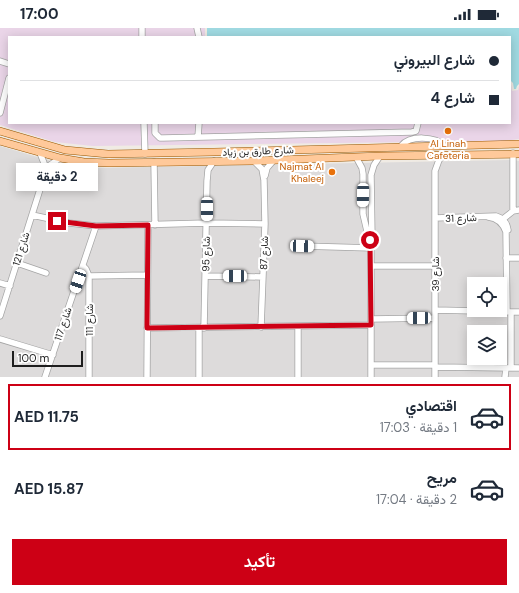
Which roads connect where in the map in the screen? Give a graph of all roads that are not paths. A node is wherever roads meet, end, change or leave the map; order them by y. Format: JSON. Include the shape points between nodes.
{"nodes":[{"id":1,"x":8,"y":82,"type":"edge"},
{"id":2,"x":0,"y":112,"type":"edge"},
{"id":3,"x":144,"y":124,"type":"edge"},
{"id":4,"x":155,"y":124,"type":"edge"},
{"id":5,"x":199,"y":124,"type":"edge"},
{"id":6,"x":418,"y":124,"type":"edge"},
{"id":7,"x":2,"y":131,"type":"edge"},
{"id":8,"x":198,"y":137,"type":"junction"},
{"id":9,"x":2,"y":142,"type":"edge"},
{"id":10,"x":519,"y":144,"type":"edge"},
{"id":11,"x":214,"y":152,"type":"junction"},
{"id":12,"x":40,"y":153,"type":"junction"},
{"id":13,"x":145,"y":154,"type":"junction"},
{"id":14,"x":516,"y":154,"type":"edge"},
{"id":15,"x":425,"y":155,"type":"junction"},
{"id":16,"x":444,"y":155,"type":"junction"},
{"id":17,"x":380,"y":156,"type":"junction"},
{"id":18,"x":356,"y":157,"type":"junction"},
{"id":19,"x":60,"y":158,"type":"junction"},
{"id":20,"x":254,"y":160,"type":"junction"},
{"id":21,"x":274,"y":160,"type":"junction"},
{"id":22,"x":214,"y":161,"type":"junction"},
{"id":23,"x":154,"y":162,"type":"junction"},
{"id":24,"x":199,"y":162,"type":"junction"},
{"id":25,"x":435,"y":171,"type":"junction"},
{"id":26,"x":264,"y":180,"type":"junction"},
{"id":27,"x":207,"y":181,"type":"junction"},
{"id":28,"x":42,"y":183,"type":"junction"},
{"id":29,"x":516,"y":211,"type":"edge"},
{"id":30,"x":32,"y":215,"type":"junction"},
{"id":31,"x":488,"y":217,"type":"junction"},
{"id":32,"x":435,"y":218,"type":"junction"},
{"id":33,"x":503,"y":219,"type":"junction"},
{"id":34,"x":207,"y":223,"type":"junction"},
{"id":35,"x":265,"y":224,"type":"junction"},
{"id":36,"x":148,"y":225,"type":"junction"},
{"id":37,"x":155,"y":225,"type":"junction"},
{"id":38,"x":96,"y":226,"type":"junction"},
{"id":39,"x":506,"y":236,"type":"junction"},
{"id":40,"x":302,"y":246,"type":"dead end"},
{"id":41,"x":371,"y":248,"type":"junction"},
{"id":42,"x":506,"y":258,"type":"junction"},
{"id":43,"x":519,"y":258,"type":"edge"},
{"id":44,"x":17,"y":263,"type":"junction"},
{"id":45,"x":83,"y":266,"type":"junction"},
{"id":46,"x":371,"y":266,"type":"junction"},
{"id":47,"x":435,"y":266,"type":"junction"},
{"id":48,"x":46,"y":273,"type":"dead end"},
{"id":49,"x":147,"y":275,"type":"junction"},
{"id":50,"x":89,"y":276,"type":"junction"},
{"id":51,"x":206,"y":276,"type":"junction"},
{"id":52,"x":263,"y":276,"type":"junction"},
{"id":53,"x":0,"y":283,"type":"edge"},
{"id":54,"x":10,"y":286,"type":"junction"},
{"id":55,"x":435,"y":310,"type":"junction"},
{"id":56,"x":509,"y":312,"type":"junction"},
{"id":57,"x":519,"y":312,"type":"edge"},
{"id":58,"x":0,"y":316,"type":"edge"},
{"id":59,"x":435,"y":318,"type":"junction"},
{"id":60,"x":371,"y":322,"type":"junction"},
{"id":61,"x":261,"y":326,"type":"junction"},
{"id":62,"x":298,"y":326,"type":"junction"},
{"id":63,"x":147,"y":328,"type":"junction"},
{"id":64,"x":202,"y":328,"type":"junction"},
{"id":65,"x":0,"y":339,"type":"edge"},
{"id":66,"x":53,"y":355,"type":"junction"},
{"id":67,"x":371,"y":365,"type":"junction"},
{"id":68,"x":435,"y":366,"type":"junction"},
{"id":69,"x":508,"y":368,"type":"junction"},
{"id":70,"x":519,"y":368,"type":"edge"},
{"id":71,"x":45,"y":377,"type":"edge"},
{"id":72,"x":89,"y":377,"type":"edge"},
{"id":73,"x":146,"y":377,"type":"edge"},
{"id":74,"x":199,"y":377,"type":"edge"},
{"id":75,"x":298,"y":377,"type":"edge"},
{"id":76,"x":371,"y":377,"type":"edge"},
{"id":77,"x":435,"y":377,"type":"edge"},
{"id":78,"x":505,"y":377,"type":"edge"}],
"edges":[{"from":1,"to":2,"type":"street"},
{"from":3,"to":13,"type":"street"},
{"from":4,"to":8,"type":"street","via":[[155,133],[160,138]]},
{"from":5,"to":8,"type":"street"},
{"from":6,"to":8,"type":"street","via":[[416,131],[412,132]]},
{"from":7,"to":9,"type":"main road"},
{"from":7,"to":13,"type":"main road","name":"شارع طارق بن زياد","via":[[72,151]]},
{"from":9,"to":12,"type":"main road","name":"شارع طارق بن زياد"},
{"from":10,"to":11,"type":"main road","name":"شارع طارق بن زياد"},
{"from":11,"to":13,"type":"main road","name":"شارع طارق بن زياد"},
{"from":11,"to":22,"type":"main road"},
{"from":12,"to":19,"type":"main road","name":"شارع طارق بن زياد"},
{"from":12,"to":28,"type":"street","name":"شارع 121","via":[[45,166]]},
{"from":14,"to":16,"type":"main road","name":"شارع طارق بن زياد"},
{"from":14,"to":29,"type":"street"},
{"from":15,"to":16,"type":"main road","name":"شارع طارق بن زياد"},
{"from":15,"to":17,"type":"main road","name":"شارع طارق بن زياد"},
{"from":15,"to":25,"type":"street","via":[[433,163]]},
{"from":16,"to":25,"type":"street","name":"شارع 39"},
{"from":17,"to":18,"type":"main road","name":"شارع طارق بن زياد"},
{"from":17,"to":41,"type":"street","via":[[371,176]]},
{"from":18,"to":21,"type":"main road","name":"شارع طارق بن زياد"},
{"from":18,"to":41,"type":"street","via":[[363,174],[363,209]]},
{"from":19,"to":23,"type":"main road","name":"شارع طارق بن زياد","via":[[96,162]]},
{"from":19,"to":28,"type":"street","name":"شارع 121","via":[[50,165]]},
{"from":20,"to":21,"type":"main road","name":"شارع طارق بن زياد"},
{"from":20,"to":22,"type":"main road","name":"شارع طارق بن زياد"},
{"from":20,"to":26,"type":"street","name":"شارع 87","via":[[262,169]]},
{"from":21,"to":26,"type":"street","name":"شارع 87","via":[[267,168]]},
{"from":22,"to":24,"type":"main road","name":"شارع طارق بن زياد"},
{"from":22,"to":27,"type":"street","name":"شارع 95","via":[[208,170]]},
{"from":23,"to":24,"type":"main road","name":"شارع طارق بن زياد"},
{"from":23,"to":37,"type":"street"},
{"from":24,"to":27,"type":"street","name":"شارع 95","via":[[205,170]]},
{"from":25,"to":32,"type":"street","name":"شارع 39"},
{"from":26,"to":35,"type":"street","name":"شارع 87"},
{"from":27,"to":34,"type":"street","name":"شارع 95"},
{"from":28,"to":30,"type":"street","name":"شارع 121"},
{"from":29,"to":33,"type":"street"},
{"from":30,"to":38,"type":"street","via":[[69,224]]},
{"from":30,"to":44,"type":"street","name":"شارع 121"},
{"from":31,"to":32,"type":"street","name":"شارع 31"},
{"from":31,"to":33,"type":"street","name":"شارع 31","via":[[496,216]]},
{"from":31,"to":39,"type":"street","name":"شارع 31","via":[[495,218],[500,223]]},
{"from":32,"to":47,"type":"street","name":"شارع 39"},
{"from":33,"to":39,"type":"street","via":[[507,227]]},
{"from":34,"to":35,"type":"street"},
{"from":34,"to":37,"type":"street"},
{"from":34,"to":51,"type":"street","name":"شارع 95"},
{"from":35,"to":52,"type":"street","name":"شارع 87"},
{"from":36,"to":37,"type":"street"},
{"from":36,"to":38,"type":"street"},
{"from":36,"to":49,"type":"street"},
{"from":38,"to":45,"type":"street","name":"شارع 117"},
{"from":39,"to":42,"type":"street"},
{"from":40,"to":41,"type":"street"},
{"from":41,"to":46,"type":"street"},
{"from":42,"to":43,"type":"street"},
{"from":42,"to":56,"type":"street"},
{"from":44,"to":48,"type":"street"},
{"from":44,"to":54,"type":"street","name":"شارع 121"},
{"from":45,"to":50,"type":"street"},
{"from":45,"to":66,"type":"street","name":"شارع 117"},
{"from":46,"to":47,"type":"street"},
{"from":46,"to":60,"type":"street"},
{"from":47,"to":55,"type":"street","name":"شارع 39"},
{"from":49,"to":50,"type":"street"},
{"from":49,"to":63,"type":"street"},
{"from":50,"to":72,"type":"street","name":"شارع 111"},
{"from":51,"to":52,"type":"street"},
{"from":51,"to":64,"type":"street","name":"شارع 95"},
{"from":52,"to":61,"type":"street","name":"شارع 87"},
{"from":53,"to":54,"type":"street"},
{"from":54,"to":58,"type":"street","name":"شارع 121"},
{"from":55,"to":56,"type":"street"},
{"from":55,"to":59,"type":"street","name":"شارع 39"},
{"from":56,"to":57,"type":"street"},
{"from":56,"to":69,"type":"street"},
{"from":59,"to":60,"type":"street"},
{"from":59,"to":68,"type":"street","name":"شارع 39"},
{"from":60,"to":62,"type":"street"},
{"from":60,"to":67,"type":"street"},
{"from":61,"to":62,"type":"street"},
{"from":61,"to":64,"type":"street"},
{"from":62,"to":75,"type":"street"},
{"from":63,"to":64,"type":"street"},
{"from":63,"to":73,"type":"street"},
{"from":64,"to":74,"type":"street","name":"شارع 95"},
{"from":65,"to":66,"type":"street"},
{"from":66,"to":71,"type":"street","name":"شارع 117"},
{"from":67,"to":68,"type":"street"},
{"from":67,"to":76,"type":"street"},
{"from":68,"to":69,"type":"street"},
{"from":68,"to":77,"type":"street","name":"شارع 39"},
{"from":69,"to":70,"type":"street"},
{"from":69,"to":78,"type":"street"}]}
